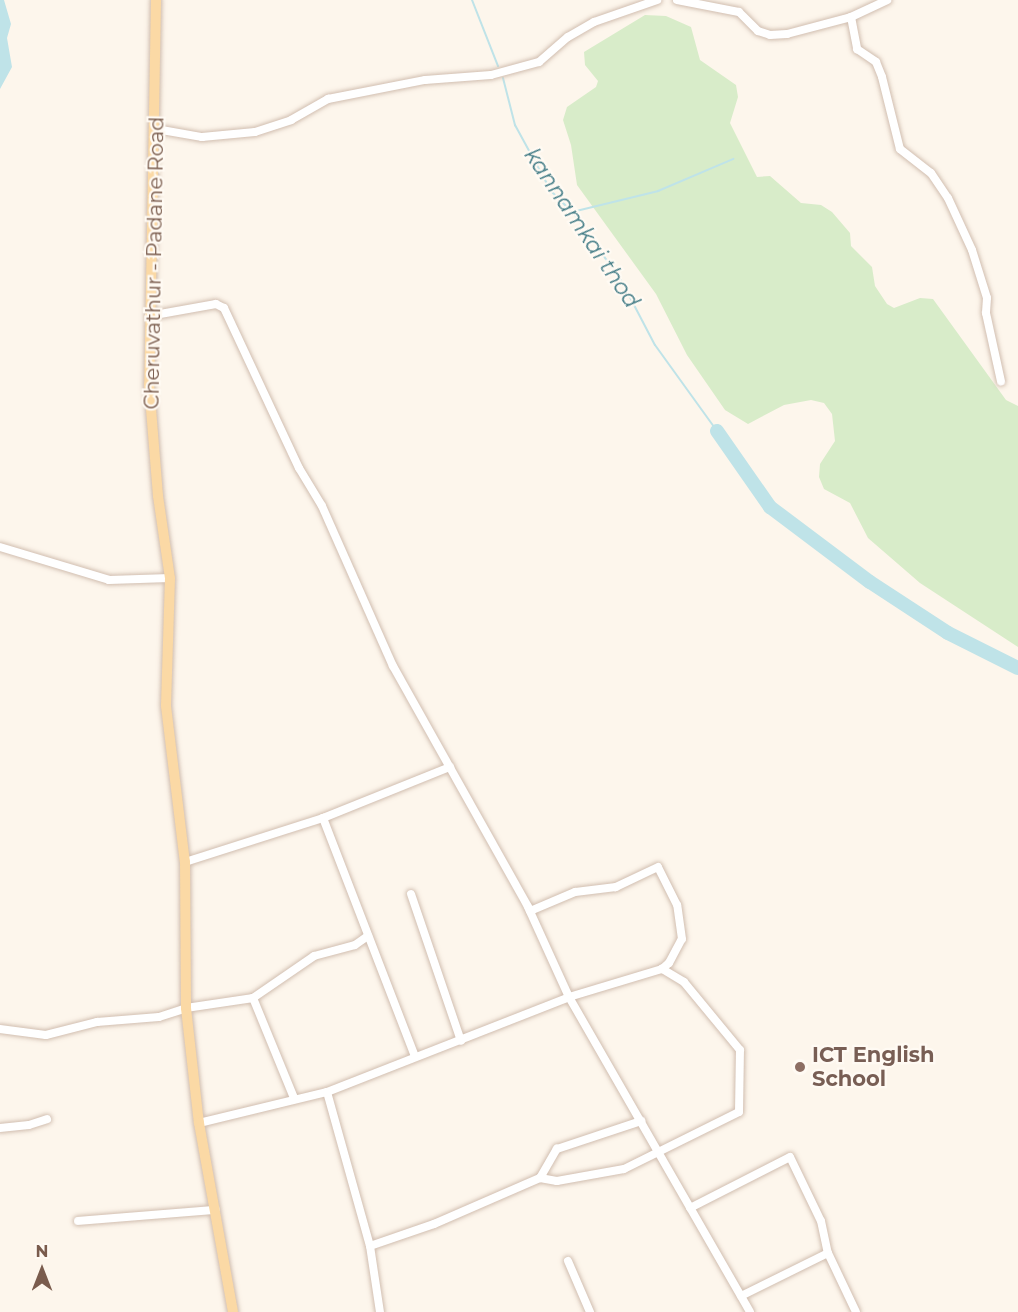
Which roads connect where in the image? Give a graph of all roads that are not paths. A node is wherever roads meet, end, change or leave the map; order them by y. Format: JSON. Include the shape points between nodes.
{"nodes":[{"id":1,"x":156,"y":0,"type":"edge"},
{"id":2,"x":657,"y":0,"type":"edge"},
{"id":3,"x":677,"y":0,"type":"edge"},
{"id":4,"x":887,"y":0,"type":"edge"},
{"id":5,"x":712,"y":4,"type":"edge"},
{"id":6,"x":850,"y":17,"type":"junction"},
{"id":7,"x":156,"y":129,"type":"junction"},
{"id":8,"x":149,"y":316,"type":"junction"},
{"id":9,"x":1001,"y":381,"type":"dead end"},
{"id":10,"x":0,"y":547,"type":"edge"},
{"id":11,"x":171,"y":578,"type":"junction"},
{"id":12,"x":450,"y":767,"type":"junction"},
{"id":13,"x":323,"y":818,"type":"junction"},
{"id":14,"x":185,"y":862,"type":"junction"},
{"id":15,"x":411,"y":894,"type":"dead end"},
{"id":16,"x":530,"y":911,"type":"junction"},
{"id":17,"x":368,"y":936,"type":"junction"},
{"id":18,"x":662,"y":969,"type":"junction"},
{"id":19,"x":570,"y":997,"type":"junction"},
{"id":20,"x":253,"y":999,"type":"junction"},
{"id":21,"x":186,"y":1008,"type":"junction"},
{"id":22,"x":0,"y":1029,"type":"edge"},
{"id":23,"x":461,"y":1041,"type":"junction"},
{"id":24,"x":415,"y":1057,"type":"junction"},
{"id":25,"x":327,"y":1092,"type":"junction"},
{"id":26,"x":294,"y":1098,"type":"junction"},
{"id":27,"x":46,"y":1119,"type":"dead end"},
{"id":28,"x":641,"y":1121,"type":"junction"},
{"id":29,"x":199,"y":1123,"type":"junction"},
{"id":30,"x":0,"y":1128,"type":"edge"},
{"id":31,"x":660,"y":1155,"type":"junction"},
{"id":32,"x":540,"y":1178,"type":"junction"},
{"id":33,"x":690,"y":1208,"type":"junction"},
{"id":34,"x":216,"y":1210,"type":"junction"},
{"id":35,"x":78,"y":1221,"type":"dead end"},
{"id":36,"x":370,"y":1246,"type":"junction"},
{"id":37,"x":828,"y":1252,"type":"junction"},
{"id":38,"x":568,"y":1261,"type":"dead end"},
{"id":39,"x":741,"y":1296,"type":"junction"},
{"id":40,"x":233,"y":1312,"type":"edge"},
{"id":41,"x":380,"y":1312,"type":"edge"},
{"id":42,"x":590,"y":1312,"type":"edge"},
{"id":43,"x":750,"y":1312,"type":"edge"},
{"id":44,"x":856,"y":1312,"type":"edge"}],
"edges":[{"from":1,"to":7,"type":"main road","name":"Cheruvathur - Padane Road"},
{"from":2,"to":7,"type":"street","via":[[594,22],[568,37],[539,62],[491,75],[425,80],[338,97],[255,132],[202,138]]},
{"from":3,"to":5,"type":"street"},
{"from":4,"to":6,"type":"street"},
{"from":5,"to":6,"type":"street","via":[[739,12],[758,31],[771,35]]},
{"from":6,"to":9,"type":"street","via":[[857,49],[876,62],[882,76],[900,149],[931,173],[948,198],[972,250],[987,298],[986,313]]},
{"from":7,"to":8,"type":"main road","name":"Cheruvathur - Padane Road"},
{"from":8,"to":11,"type":"main road","name":"Cheruvathur - Padane Road","via":[[153,443]]},
{"from":8,"to":12,"type":"street","via":[[216,304],[224,308],[299,468],[322,506],[380,638]]},
{"from":10,"to":11,"type":"street","via":[[109,579]]},
{"from":11,"to":14,"type":"main road","name":"Cheruvathur - Padane Road","via":[[166,706]]},
{"from":12,"to":13,"type":"street"},
{"from":12,"to":16,"type":"street"},
{"from":13,"to":14,"type":"street"},
{"from":13,"to":17,"type":"street"},
{"from":14,"to":21,"type":"main road","name":"Cheruvathur - Padane Road"},
{"from":15,"to":23,"type":"street"},
{"from":16,"to":18,"type":"street","via":[[575,892],[616,887],[658,867],[673,895],[682,928],[682,939]]},
{"from":16,"to":19,"type":"street"},
{"from":17,"to":20,"type":"street","via":[[355,945],[314,956]]},
{"from":17,"to":24,"type":"street"},
{"from":18,"to":19,"type":"street"},
{"from":18,"to":31,"type":"street","via":[[684,982],[732,1036],[742,1056],[742,1107],[731,1119]]},
{"from":19,"to":23,"type":"street"},
{"from":19,"to":28,"type":"street"},
{"from":20,"to":21,"type":"street"},
{"from":20,"to":26,"type":"street"},
{"from":21,"to":22,"type":"street","via":[[159,1017],[97,1022],[46,1035]]},
{"from":21,"to":29,"type":"main road","name":"Cheruvathur - Padane Road"},
{"from":23,"to":24,"type":"street"},
{"from":24,"to":25,"type":"street"},
{"from":25,"to":26,"type":"street"},
{"from":25,"to":36,"type":"street"},
{"from":26,"to":29,"type":"street"},
{"from":27,"to":30,"type":"street"},
{"from":28,"to":31,"type":"street"},
{"from":28,"to":32,"type":"street","via":[[557,1149]]},
{"from":29,"to":34,"type":"main road","name":"Cheruvathur - Padane Road"},
{"from":31,"to":32,"type":"street","via":[[617,1171],[557,1181]]},
{"from":31,"to":33,"type":"street"},
{"from":32,"to":36,"type":"street","via":[[434,1224]]},
{"from":33,"to":37,"type":"street","via":[[790,1157],[821,1221]]},
{"from":33,"to":39,"type":"street"},
{"from":34,"to":35,"type":"street"},
{"from":34,"to":40,"type":"main road","name":"Cheruvathur - Padane Road"},
{"from":36,"to":41,"type":"street"},
{"from":37,"to":39,"type":"street"},
{"from":37,"to":44,"type":"street"},
{"from":38,"to":42,"type":"street"},
{"from":39,"to":43,"type":"street"}]}
